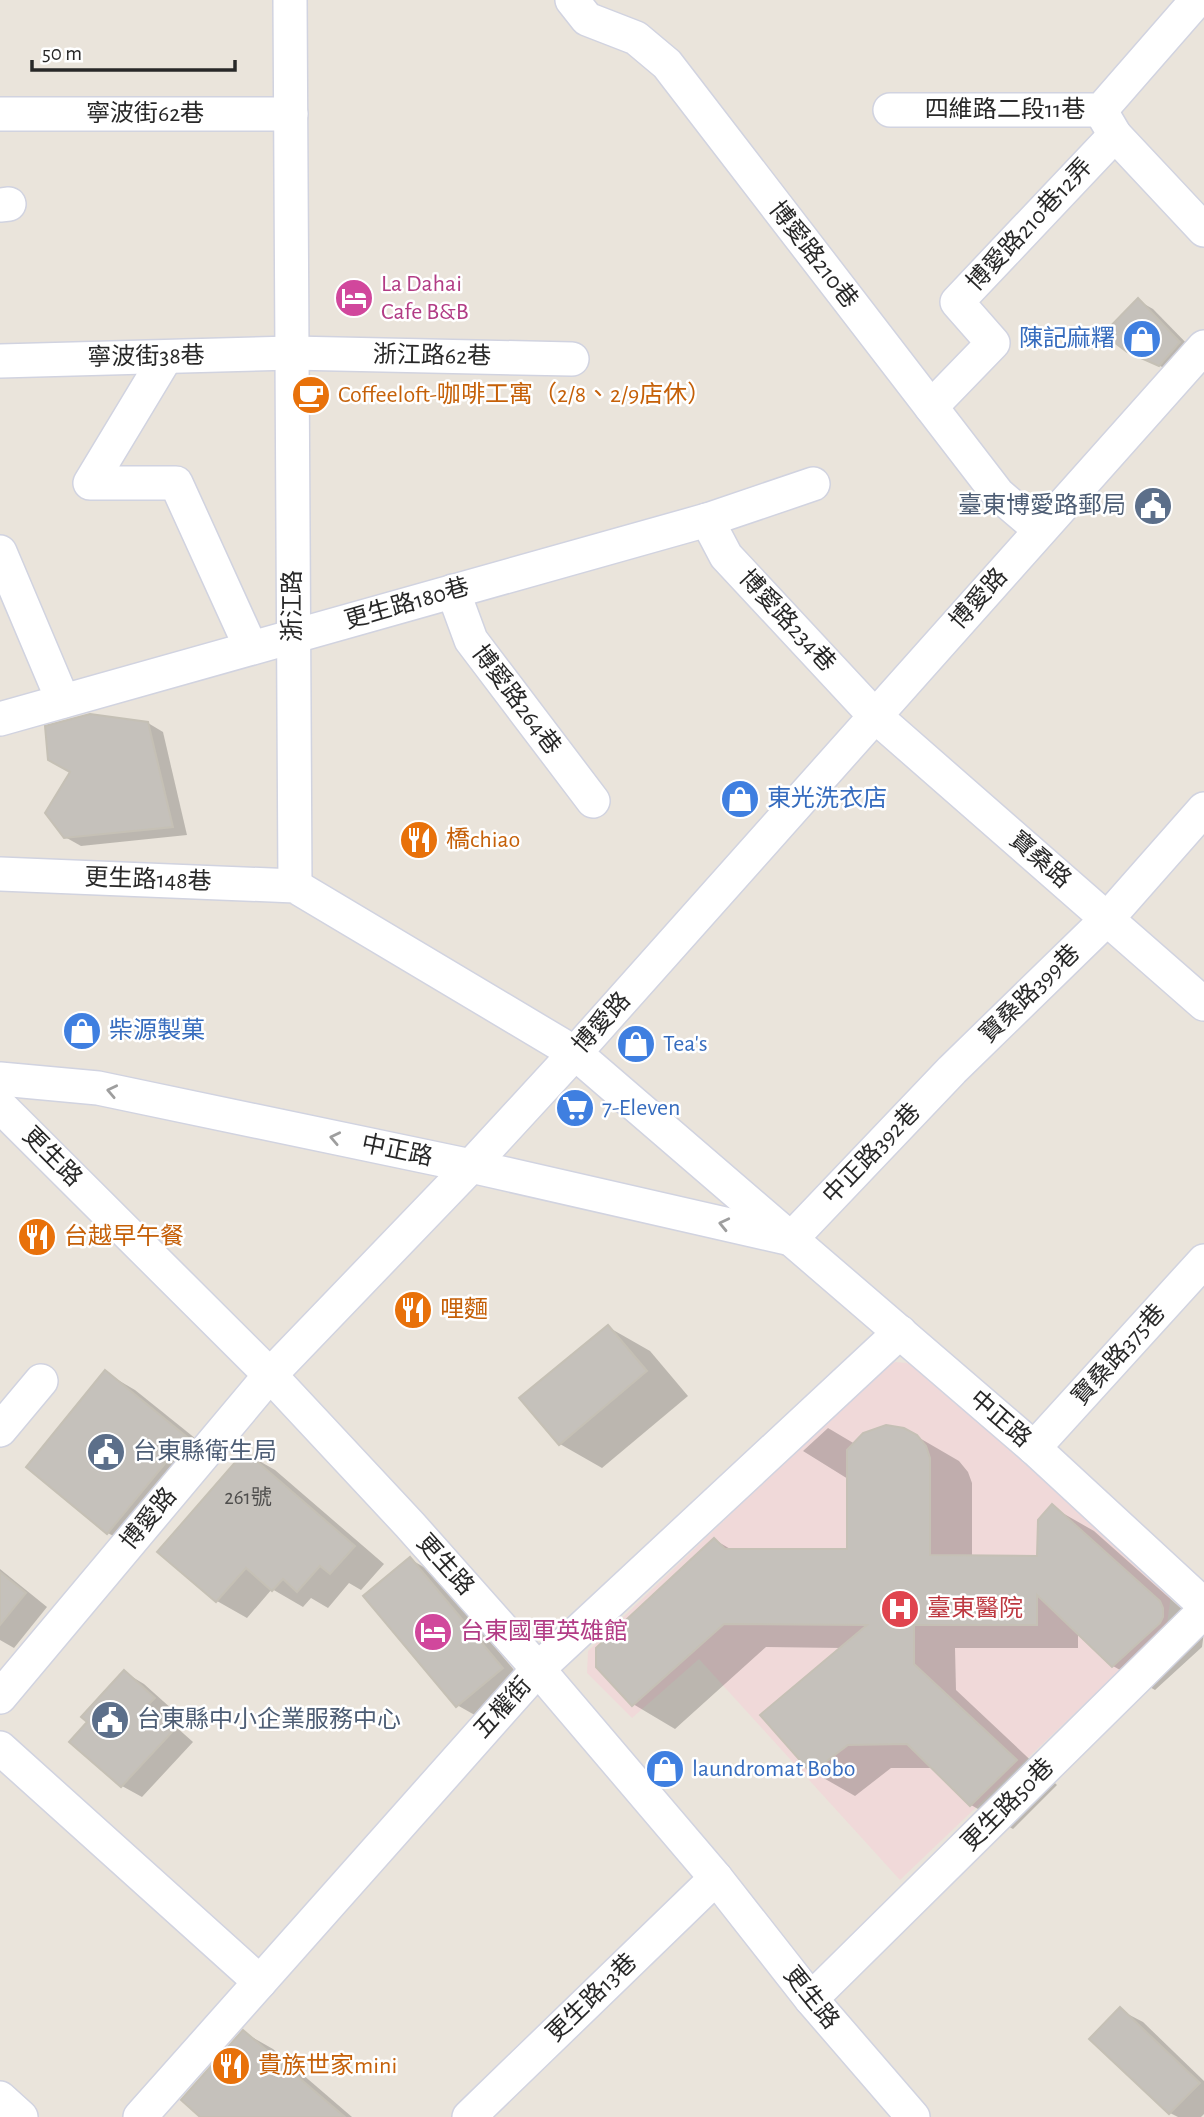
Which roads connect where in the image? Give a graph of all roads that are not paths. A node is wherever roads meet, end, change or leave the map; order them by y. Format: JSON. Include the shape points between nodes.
{"nodes":[{"id":1,"x":290,"y":0,"type":"edge"},
{"id":2,"x":572,"y":0,"type":"edge"},
{"id":3,"x":1197,"y":0,"type":"edge"},
{"id":4,"x":890,"y":110,"type":"dead end"},
{"id":5,"x":0,"y":114,"type":"edge"},
{"id":6,"x":291,"y":114,"type":"junction"},
{"id":7,"x":1108,"y":123,"type":"junction"},
{"id":8,"x":1204,"y":230,"type":"edge"},
{"id":9,"x":1204,"y":347,"type":"edge"},
{"id":10,"x":292,"y":354,"type":"junction"},
{"id":11,"x":166,"y":357,"type":"junction"},
{"id":12,"x":572,"y":359,"type":"dead end"},
{"id":13,"x":0,"y":361,"type":"edge"},
{"id":14,"x":931,"y":407,"type":"junction"},
{"id":15,"x":813,"y":484,"type":"dead end"},
{"id":16,"x":707,"y":520,"type":"junction"},
{"id":17,"x":1040,"y":530,"type":"junction"},
{"id":18,"x":0,"y":552,"type":"edge"},
{"id":19,"x":453,"y":591,"type":"junction"},
{"id":20,"x":294,"y":636,"type":"junction"},
{"id":21,"x":251,"y":648,"type":"junction"},
{"id":22,"x":63,"y":701,"type":"junction"},
{"id":23,"x":875,"y":716,"type":"junction"},
{"id":24,"x":0,"y":719,"type":"edge"},
{"id":25,"x":593,"y":801,"type":"dead end"},
{"id":26,"x":1204,"y":809,"type":"edge"},
{"id":27,"x":0,"y":874,"type":"edge"},
{"id":28,"x":295,"y":886,"type":"junction"},
{"id":29,"x":1107,"y":919,"type":"junction"},
{"id":30,"x":1204,"y":1004,"type":"edge"},
{"id":31,"x":575,"y":1053,"type":"junction"},
{"id":32,"x":952,"y":1070,"type":"joint"},
{"id":33,"x":0,"y":1079,"type":"edge"},
{"id":34,"x":0,"y":1106,"type":"edge"},
{"id":35,"x":471,"y":1166,"type":"junction"},
{"id":36,"x":791,"y":1239,"type":"junction"},
{"id":37,"x":1204,"y":1261,"type":"edge"},
{"id":38,"x":900,"y":1332,"type":"junction"},
{"id":39,"x":270,"y":1375,"type":"junction"},
{"id":40,"x":41,"y":1381,"type":"dead end"},
{"id":41,"x":0,"y":1430,"type":"edge"},
{"id":42,"x":1034,"y":1448,"type":"junction"},
{"id":43,"x":1204,"y":1605,"type":"edge"},
{"id":44,"x":1204,"y":1611,"type":"edge"},
{"id":45,"x":538,"y":1669,"type":"junction"},
{"id":46,"x":0,"y":1697,"type":"edge"},
{"id":47,"x":0,"y":1748,"type":"edge"},
{"id":48,"x":716,"y":1878,"type":"junction"},
{"id":49,"x":260,"y":1982,"type":"junction"},
{"id":50,"x":811,"y":1999,"type":"junction"},
{"id":51,"x":0,"y":2098,"type":"edge"},
{"id":52,"x":21,"y":2117,"type":"edge"},
{"id":53,"x":140,"y":2117,"type":"edge"},
{"id":54,"x":469,"y":2117,"type":"edge"},
{"id":55,"x":913,"y":2117,"type":"edge"}],
"edges":[{"from":1,"to":6,"type":"street","name":"浙江路"},
{"from":2,"to":14,"type":"street","name":"博愛路210巷","via":[[587,19],[636,38],[667,64]]},
{"from":3,"to":7,"type":"street","name":"四維路二段11巷"},
{"from":4,"to":7,"type":"street","name":"四維路二段11巷"},
{"from":5,"to":6,"type":"street","name":"寧波街62巷"},
{"from":6,"to":10,"type":"street","name":"浙江路"},
{"from":7,"to":8,"type":"street"},
{"from":7,"to":14,"type":"street","name":"博愛路210巷12弄","via":[[957,302],[993,343]]},
{"from":9,"to":17,"type":"street","name":"博愛路"},
{"from":10,"to":11,"type":"street","name":"寧波街38巷"},
{"from":10,"to":12,"type":"street","name":"浙江路62巷"},
{"from":10,"to":20,"type":"street","name":"浙江路"},
{"from":11,"to":13,"type":"street","name":"寧波街38巷"},
{"from":11,"to":21,"type":"street","via":[[90,482],[176,482]]},
{"from":14,"to":17,"type":"street","name":"博愛路210巷","via":[[998,494]]},
{"from":15,"to":16,"type":"street","name":"更生路180巷"},
{"from":16,"to":19,"type":"street","name":"更生路180巷"},
{"from":16,"to":23,"type":"street","name":"博愛路234巷","via":[[726,556]]},
{"from":17,"to":23,"type":"street","name":"博愛路"},
{"from":18,"to":22,"type":"street"},
{"from":19,"to":20,"type":"street","name":"更生路180巷"},
{"from":19,"to":25,"type":"street","name":"博愛路264巷","via":[[471,640]]},
{"from":20,"to":21,"type":"street","name":"更生路180巷"},
{"from":20,"to":28,"type":"street","name":"浙江路"},
{"from":21,"to":22,"type":"street","name":"更生路180巷"},
{"from":22,"to":24,"type":"street","name":"更生路180巷"},
{"from":23,"to":29,"type":"street","name":"寶桑路"},
{"from":23,"to":31,"type":"street","name":"博愛路"},
{"from":26,"to":29,"type":"street","name":"寶桑路399巷"},
{"from":27,"to":28,"type":"street","name":"更生路148巷"},
{"from":28,"to":31,"type":"street"},
{"from":29,"to":30,"type":"street","name":"寶桑路"},
{"from":29,"to":32,"type":"street","name":"寶桑路399巷"},
{"from":31,"to":35,"type":"street","name":"博愛路"},
{"from":31,"to":36,"type":"street","name":"中正路"},
{"from":32,"to":36,"type":"street","name":"中正路392巷"},
{"from":35,"to":33,"type":"street","name":"中正路","one_way":true,"via":[[98,1088]]},
{"from":34,"to":39,"type":"street","name":"更生路"},
{"from":36,"to":35,"type":"street","name":"中正路","one_way":true},
{"from":35,"to":39,"type":"street","name":"博愛路"},
{"from":36,"to":38,"type":"street","name":"中正路"},
{"from":37,"to":42,"type":"street","name":"寶桑路375巷"},
{"from":38,"to":42,"type":"street","name":"中正路"},
{"from":38,"to":45,"type":"street","name":"五權街"},
{"from":39,"to":45,"type":"street","name":"更生路"},
{"from":39,"to":46,"type":"street","name":"博愛路"},
{"from":40,"to":41,"type":"street"},
{"from":42,"to":43,"type":"street","name":"中正路"},
{"from":44,"to":50,"type":"street","name":"更生路50巷"},
{"from":45,"to":48,"type":"street","name":"更生路"},
{"from":45,"to":49,"type":"street","name":"五權街"},
{"from":47,"to":49,"type":"street"},
{"from":48,"to":50,"type":"street","name":"更生路"},
{"from":48,"to":54,"type":"street","name":"更生路13巷"},
{"from":49,"to":53,"type":"street","name":"五權街"},
{"from":50,"to":55,"type":"street","name":"更生路"},
{"from":51,"to":52,"type":"street"}]}
